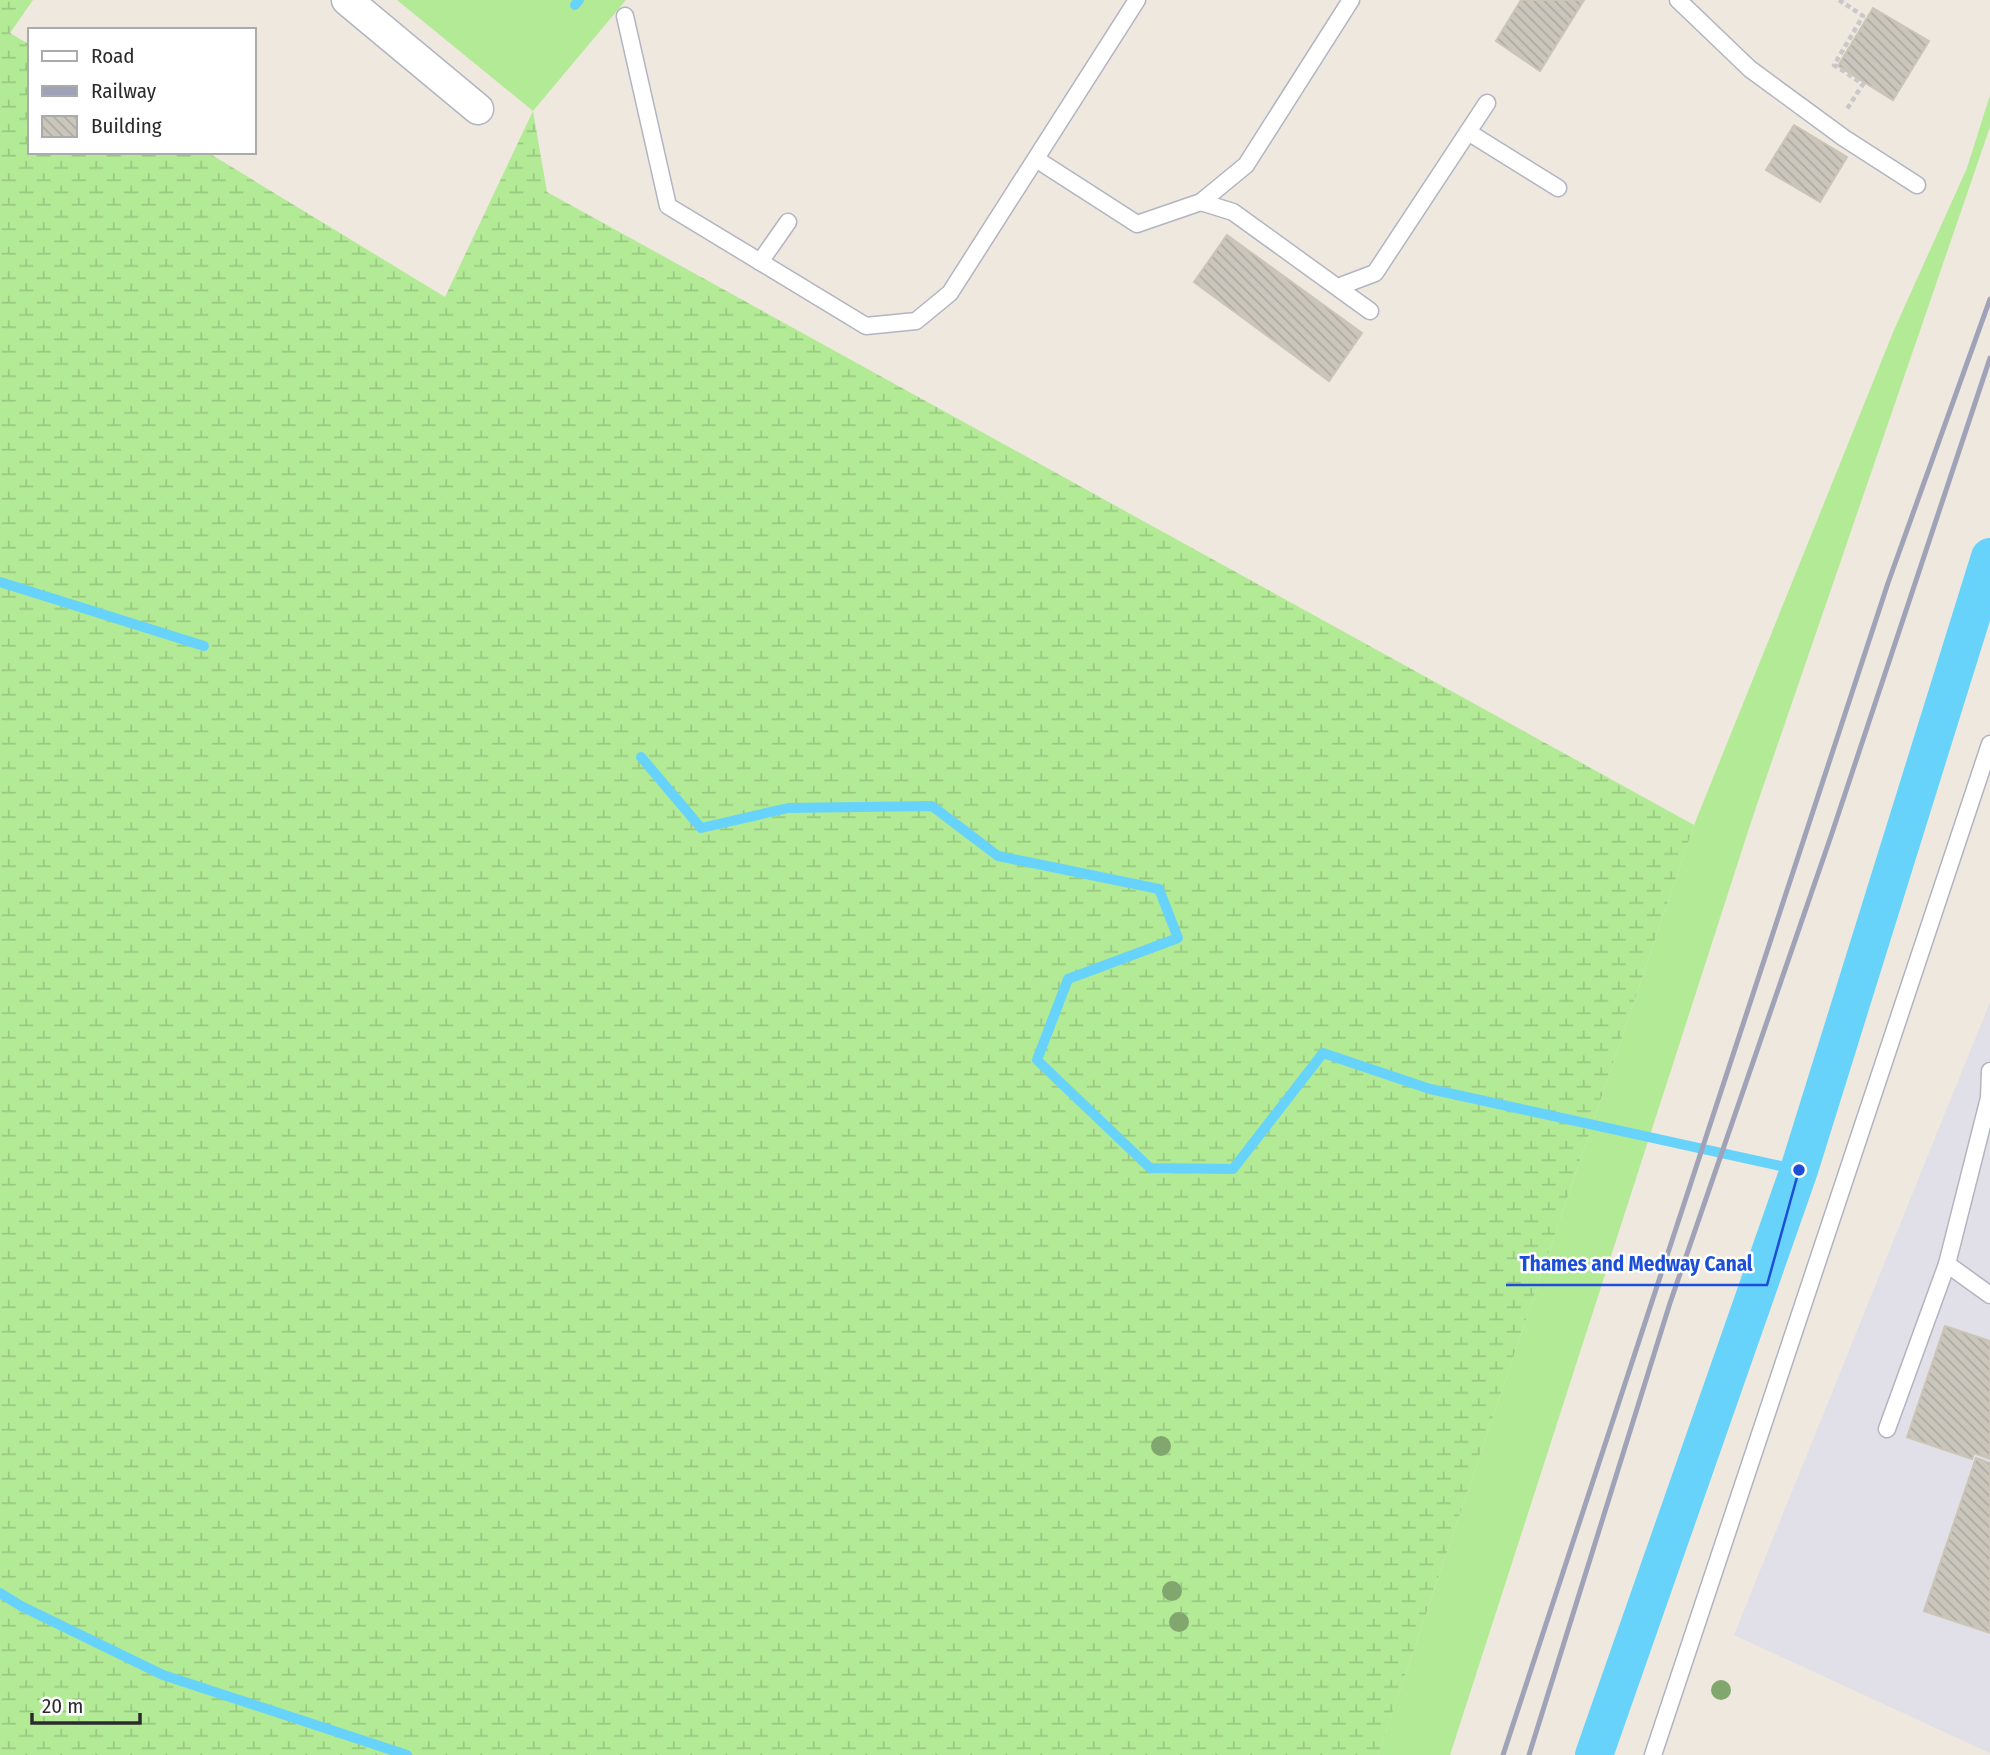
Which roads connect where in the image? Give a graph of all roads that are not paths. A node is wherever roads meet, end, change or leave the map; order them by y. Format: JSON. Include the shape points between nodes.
{"nodes":[{"id":1,"x":347,"y":0,"type":"edge"},
{"id":2,"x":1137,"y":0,"type":"edge"},
{"id":3,"x":1351,"y":0,"type":"edge"},
{"id":4,"x":1678,"y":0,"type":"edge"},
{"id":5,"x":625,"y":16,"type":"dead end"},
{"id":6,"x":1487,"y":103,"type":"dead end"},
{"id":7,"x":478,"y":109,"type":"dead end"},
{"id":8,"x":1468,"y":132,"type":"junction"},
{"id":9,"x":1036,"y":159,"type":"junction"},
{"id":10,"x":1917,"y":185,"type":"dead end"},
{"id":11,"x":1558,"y":188,"type":"dead end"},
{"id":12,"x":1201,"y":202,"type":"junction"},
{"id":13,"x":788,"y":222,"type":"dead end"},
{"id":14,"x":760,"y":262,"type":"junction"},
{"id":15,"x":1338,"y":287,"type":"junction"},
{"id":16,"x":1370,"y":311,"type":"dead end"},
{"id":17,"x":1990,"y":744,"type":"edge"},
{"id":18,"x":1990,"y":1071,"type":"edge"},
{"id":19,"x":1947,"y":1264,"type":"junction"},
{"id":20,"x":1990,"y":1295,"type":"edge"},
{"id":21,"x":1887,"y":1429,"type":"dead end"},
{"id":22,"x":1653,"y":1755,"type":"edge"}],
"edges":[{"from":1,"to":7,"type":"street"},
{"from":2,"to":9,"type":"lane"},
{"from":3,"to":12,"type":"lane","via":[[1246,165]]},
{"from":4,"to":10,"type":"lane","via":[[1750,69]]},
{"from":5,"to":14,"type":"lane","via":[[668,206]]},
{"from":6,"to":8,"type":"lane"},
{"from":8,"to":11,"type":"lane"},
{"from":8,"to":15,"type":"lane","via":[[1375,272]]},
{"from":9,"to":12,"type":"lane","via":[[1137,224]]},
{"from":9,"to":14,"type":"lane","via":[[950,293],[916,321],[866,326]]},
{"from":12,"to":15,"type":"lane","via":[[1233,212]]},
{"from":13,"to":14,"type":"lane"},
{"from":15,"to":16,"type":"lane"},
{"from":17,"to":22,"type":"lane"},
{"from":18,"to":19,"type":"lane","via":[[1989,1098]]},
{"from":19,"to":20,"type":"lane"},
{"from":19,"to":21,"type":"lane"}]}
